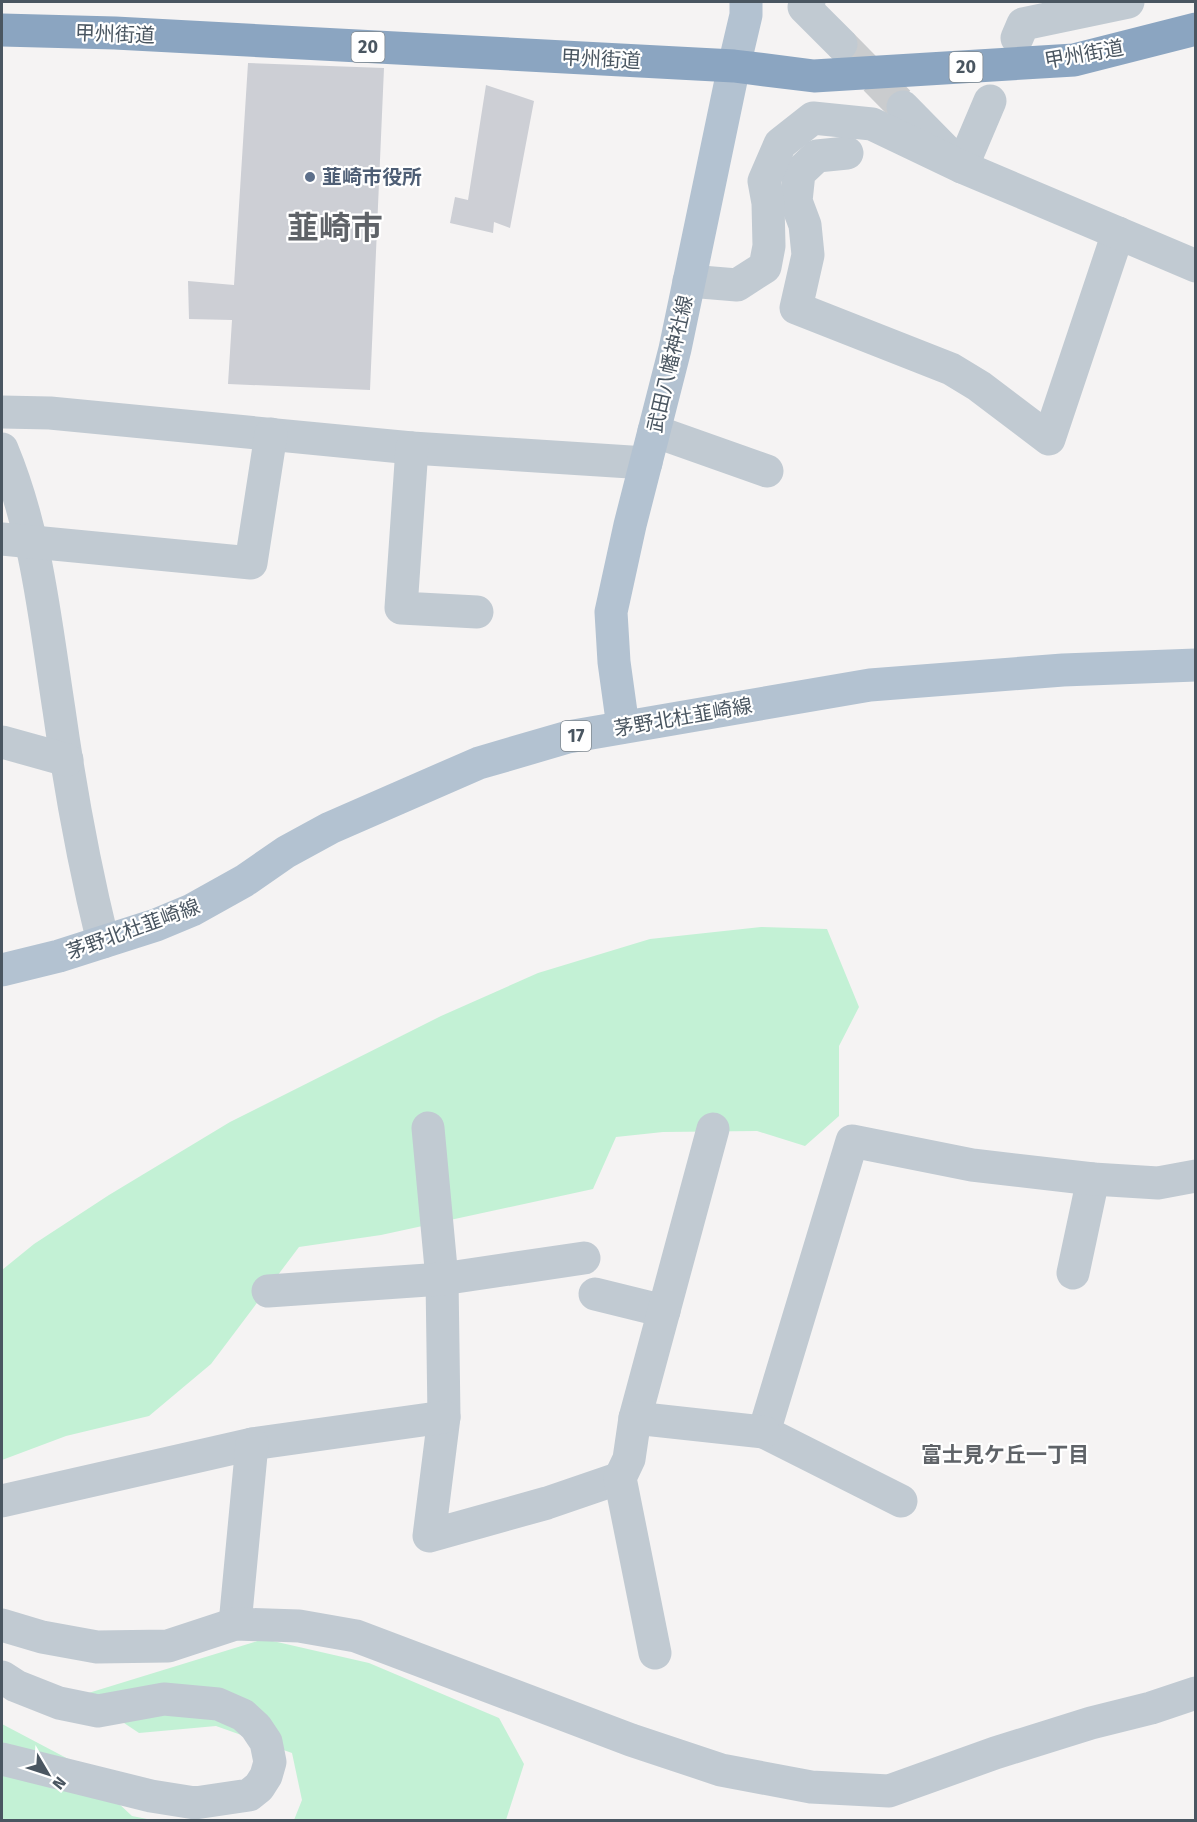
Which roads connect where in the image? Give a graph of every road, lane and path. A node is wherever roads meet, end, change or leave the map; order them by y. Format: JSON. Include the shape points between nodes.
{"nodes":[{"id":1,"x":809,"y":2,"type":"edge"},
{"id":2,"x":1128,"y":2,"type":"edge"},
{"id":3,"x":746,"y":8,"type":"edge"},
{"id":4,"x":1196,"y":29,"type":"edge"},
{"id":5,"x":2,"y":30,"type":"edge"},
{"id":6,"x":1017,"y":38,"type":"dead end"},
{"id":7,"x":841,"y":44,"type":"tunnel mouth"},
{"id":8,"x":734,"y":66,"type":"junction"},
{"id":9,"x":990,"y":101,"type":"dead end"},
{"id":10,"x":903,"y":107,"type":"tunnel mouth"},
{"id":11,"x":847,"y":153,"type":"dead end"},
{"id":12,"x":962,"y":167,"type":"junction"},
{"id":13,"x":782,"y":202,"type":"junction"},
{"id":14,"x":1118,"y":233,"type":"junction"},
{"id":15,"x":1196,"y":266,"type":"edge"},
{"id":16,"x":689,"y":281,"type":"junction"},
{"id":17,"x":2,"y":412,"type":"edge"},
{"id":18,"x":654,"y":431,"type":"junction"},
{"id":19,"x":271,"y":434,"type":"junction"},
{"id":20,"x":412,"y":448,"type":"junction"},
{"id":21,"x":2,"y":449,"type":"edge"},
{"id":22,"x":646,"y":463,"type":"junction"},
{"id":23,"x":767,"y":471,"type":"dead end"},
{"id":24,"x":17,"y":540,"type":"edge"},
{"id":25,"x":477,"y":612,"type":"dead end"},
{"id":26,"x":1196,"y":665,"type":"edge"},
{"id":27,"x":623,"y":727,"type":"junction"},
{"id":28,"x":2,"y":742,"type":"edge"},
{"id":29,"x":67,"y":760,"type":"junction"},
{"id":30,"x":103,"y":942,"type":"junction"},
{"id":31,"x":2,"y":970,"type":"edge"},
{"id":32,"x":428,"y":1128,"type":"dead end"},
{"id":33,"x":713,"y":1129,"type":"dead end"},
{"id":34,"x":1196,"y":1176,"type":"edge"},
{"id":35,"x":1093,"y":1179,"type":"junction"},
{"id":36,"x":584,"y":1257,"type":"dead end"},
{"id":37,"x":1073,"y":1273,"type":"dead end"},
{"id":38,"x":442,"y":1279,"type":"junction"},
{"id":39,"x":268,"y":1291,"type":"dead end"},
{"id":40,"x":595,"y":1294,"type":"dead end"},
{"id":41,"x":664,"y":1311,"type":"junction"},
{"id":42,"x":444,"y":1417,"type":"junction"},
{"id":43,"x":635,"y":1418,"type":"junction"},
{"id":44,"x":764,"y":1432,"type":"junction"},
{"id":45,"x":252,"y":1444,"type":"junction"},
{"id":46,"x":620,"y":1478,"type":"junction"},
{"id":47,"x":2,"y":1501,"type":"edge"},
{"id":48,"x":901,"y":1501,"type":"dead end"},
{"id":49,"x":235,"y":1624,"type":"junction"},
{"id":50,"x":2,"y":1625,"type":"edge"},
{"id":51,"x":655,"y":1653,"type":"dead end"},
{"id":52,"x":6,"y":1682,"type":"edge"},
{"id":53,"x":1196,"y":1694,"type":"edge"},
{"id":54,"x":2,"y":1759,"type":"edge"}],
"edges":[{"from":1,"to":7,"type":"street","via":[[804,7]]},
{"from":2,"to":6,"type":"street","via":[[1023,24]]},
{"from":3,"to":8,"type":"main road","name":"武田八幡神社線"},
{"from":4,"to":8,"type":"highway","name":"甲州街道","number":"20","via":[[1074,60],[814,76]]},
{"from":5,"to":8,"type":"highway","name":"甲州街道","number":"20"},
{"from":8,"to":16,"type":"main road","name":"武田八幡神社線"},
{"from":9,"to":12,"type":"street"},
{"from":10,"to":12,"type":"street"},
{"from":11,"to":13,"type":"street","via":[[816,156],[799,173]]},
{"from":12,"to":13,"type":"street","via":[[872,124],[813,118],[780,144],[764,181]]},
{"from":12,"to":14,"type":"street"},
{"from":13,"to":14,"type":"street","via":[[805,225],[808,255],[796,308],[951,369],[1049,439]]},
{"from":13,"to":16,"type":"street","via":[[765,267],[737,285]]},
{"from":14,"to":15,"type":"street"},
{"from":16,"to":18,"type":"main road","name":"武田八幡神社線"},
{"from":17,"to":19,"type":"street"},
{"from":18,"to":22,"type":"main road","name":"武田八幡神社線"},
{"from":18,"to":23,"type":"street"},
{"from":19,"to":20,"type":"street"},
{"from":19,"to":24,"type":"street","via":[[251,563]]},
{"from":20,"to":22,"type":"street"},
{"from":20,"to":25,"type":"street","via":[[401,608]]},
{"from":21,"to":24,"type":"street","via":[[17,485]]},
{"from":22,"to":27,"type":"main road","name":"武田八幡神社線","via":[[610,612]]},
{"from":24,"to":29,"type":"street","via":[[40,578]]},
{"from":26,"to":27,"type":"main road","name":"茅野北杜韮崎線","number":"17","via":[[1063,670],[870,685]]},
{"from":27,"to":30,"type":"main road","name":"茅野北杜韮崎線","number":"17","via":[[568,737],[479,763],[330,828],[192,910]]},
{"from":28,"to":29,"type":"street"},
{"from":29,"to":30,"type":"street"},
{"from":30,"to":31,"type":"main road","name":"茅野北杜韮崎線","number":"17"},
{"from":32,"to":38,"type":"street"},
{"from":33,"to":41,"type":"street"},
{"from":34,"to":35,"type":"street","via":[[1158,1183]]},
{"from":35,"to":37,"type":"street"},
{"from":35,"to":44,"type":"street","via":[[972,1165],[852,1141]]},
{"from":36,"to":38,"type":"street"},
{"from":38,"to":39,"type":"street"},
{"from":38,"to":42,"type":"street"},
{"from":40,"to":41,"type":"street"},
{"from":41,"to":43,"type":"street"},
{"from":42,"to":45,"type":"street"},
{"from":42,"to":46,"type":"street","via":[[429,1536]]},
{"from":43,"to":44,"type":"street"},
{"from":43,"to":46,"type":"street","via":[[629,1460]]},
{"from":44,"to":48,"type":"street"},
{"from":45,"to":47,"type":"street"},
{"from":45,"to":49,"type":"street"},
{"from":46,"to":51,"type":"street"},
{"from":49,"to":50,"type":"street","via":[[168,1646],[97,1647],[42,1638]]},
{"from":49,"to":53,"type":"street","via":[[299,1626],[356,1636],[687,1759],[721,1770],[811,1787],[889,1791],[1016,1746]]},
{"from":52,"to":54,"type":"street","via":[[58,1703],[98,1711],[164,1699],[218,1704],[243,1715],[256,1727],[266,1742],[270,1762],[266,1776],[249,1795],[195,1803]]}]}
